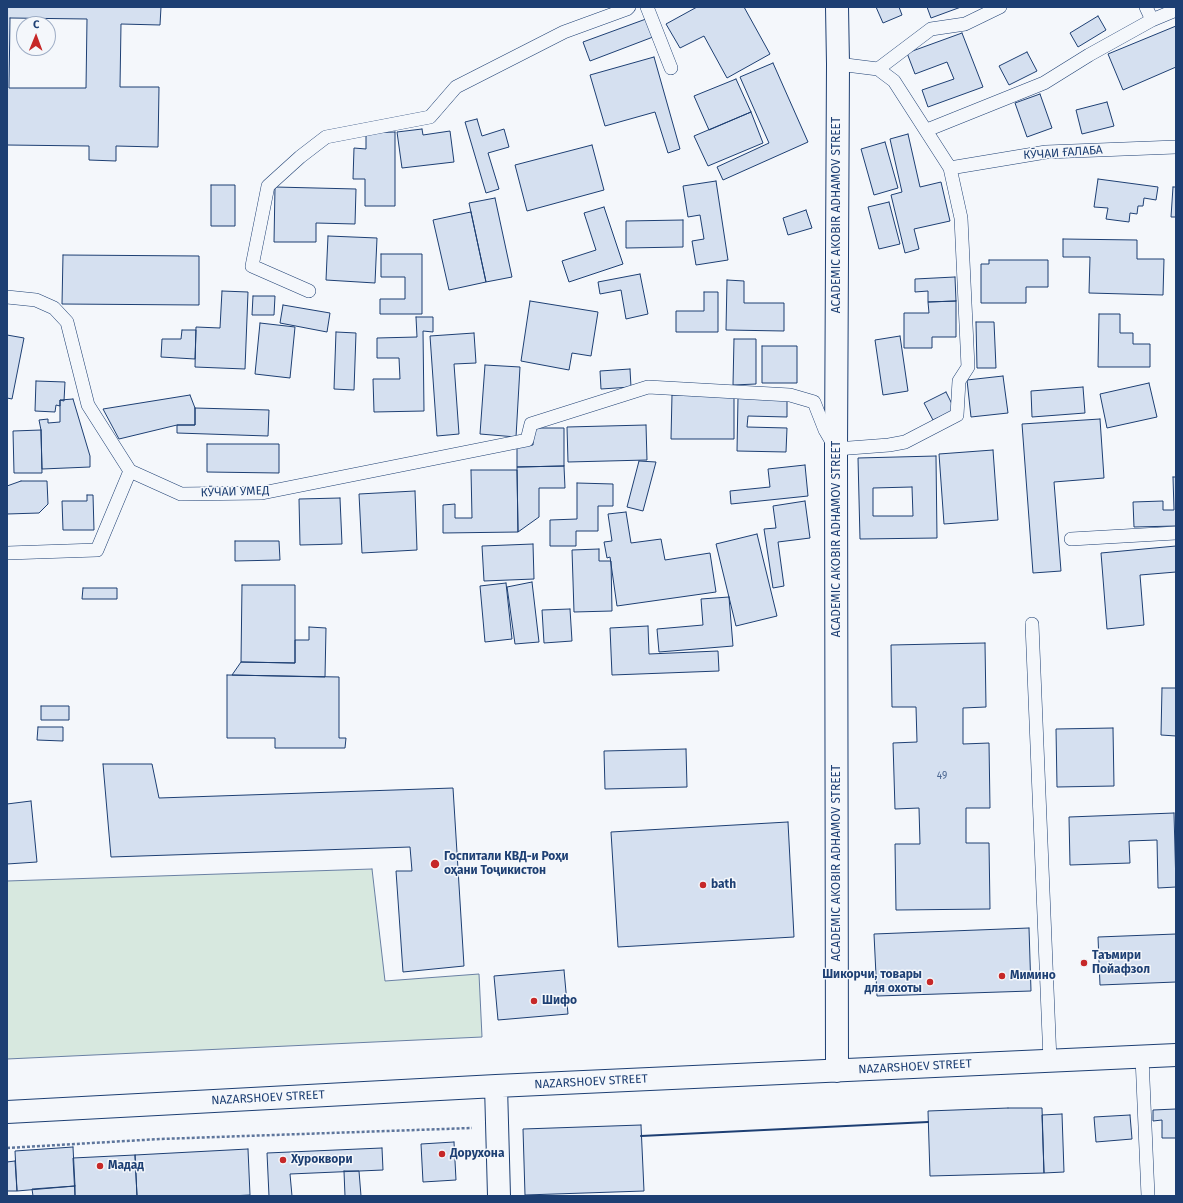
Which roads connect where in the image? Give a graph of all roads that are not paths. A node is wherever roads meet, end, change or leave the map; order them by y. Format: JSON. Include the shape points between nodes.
{"nodes":[{"id":1,"x":629,"y":7,"type":"edge"},
{"id":2,"x":647,"y":7,"type":"edge"},
{"id":3,"x":837,"y":7,"type":"edge"},
{"id":4,"x":1146,"y":7,"type":"edge"},
{"id":5,"x":1000,"y":8,"type":"edge"},
{"id":6,"x":1176,"y":10,"type":"edge"},
{"id":7,"x":1152,"y":20,"type":"junction"},
{"id":8,"x":838,"y":64,"type":"junction"},
{"id":9,"x":671,"y":68,"type":"dead end"},
{"id":10,"x":878,"y":69,"type":"junction"},
{"id":11,"x":927,"y":130,"type":"junction"},
{"id":12,"x":1176,"y":147,"type":"edge"},
{"id":13,"x":950,"y":168,"type":"junction"},
{"id":14,"x":309,"y":290,"type":"dead end"},
{"id":15,"x":7,"y":297,"type":"edge"},
{"id":16,"x":836,"y":449,"type":"junction"},
{"id":17,"x":130,"y":472,"type":"junction"},
{"id":18,"x":1176,"y":533,"type":"edge"},
{"id":19,"x":1071,"y":539,"type":"dead end"},
{"id":20,"x":7,"y":553,"type":"edge"},
{"id":21,"x":1032,"y":624,"type":"dead end"},
{"id":22,"x":1176,"y":1055,"type":"edge"},
{"id":23,"x":1142,"y":1057,"type":"junction"},
{"id":24,"x":1050,"y":1061,"type":"junction"},
{"id":25,"x":837,"y":1071,"type":"junction"},
{"id":26,"x":496,"y":1086,"type":"junction"},
{"id":27,"x":7,"y":1112,"type":"edge"},
{"id":28,"x":499,"y":1196,"type":"edge"},
{"id":29,"x":1148,"y":1196,"type":"edge"}],
"edges":[{"from":1,"to":14,"type":"lane","via":[[564,32],[456,87],[430,117],[326,137],[300,157],[268,186],[252,266]]},
{"from":2,"to":9,"type":"lane"},
{"from":3,"to":8,"type":"street","name":"ACADEMIC AKOBIR ADHAMOV STREET"},
{"from":4,"to":7,"type":"lane"},
{"from":5,"to":10,"type":"lane","via":[[965,24],[931,29]]},
{"from":6,"to":7,"type":"lane"},
{"from":7,"to":11,"type":"lane","via":[[1044,83]]},
{"from":8,"to":10,"type":"lane"},
{"from":8,"to":16,"type":"street","name":"ACADEMIC AKOBIR ADHAMOV STREET"},
{"from":10,"to":11,"type":"lane","via":[[894,82]]},
{"from":11,"to":13,"type":"lane"},
{"from":12,"to":13,"type":"lane","name":"КӮЧАИ ҒАЛАБА","via":[[1046,152]]},
{"from":13,"to":16,"type":"lane","via":[[962,218],[968,367],[959,380],[957,415],[905,442]]},
{"from":15,"to":17,"type":"lane","via":[[36,300],[54,308],[67,322],[88,405]]},
{"from":16,"to":17,"type":"lane","name":"КӮЧАИ УМЕД","via":[[814,402],[790,395],[648,387],[531,424],[527,440],[262,493],[181,494]]},
{"from":16,"to":25,"type":"street","name":"ACADEMIC AKOBIR ADHAMOV STREET"},
{"from":17,"to":20,"type":"lane","via":[[97,550]]},
{"from":18,"to":19,"type":"lane"},
{"from":21,"to":24,"type":"lane"},
{"from":22,"to":23,"type":"street","name":"NAZARSHOEV STREET"},
{"from":23,"to":24,"type":"street","name":"NAZARSHOEV STREET"},
{"from":23,"to":29,"type":"lane"},
{"from":24,"to":25,"type":"street","name":"NAZARSHOEV STREET"},
{"from":25,"to":26,"type":"street","name":"NAZARSHOEV STREET"},
{"from":26,"to":27,"type":"street","name":"NAZARSHOEV STREET"},
{"from":26,"to":28,"type":"street"}]}
